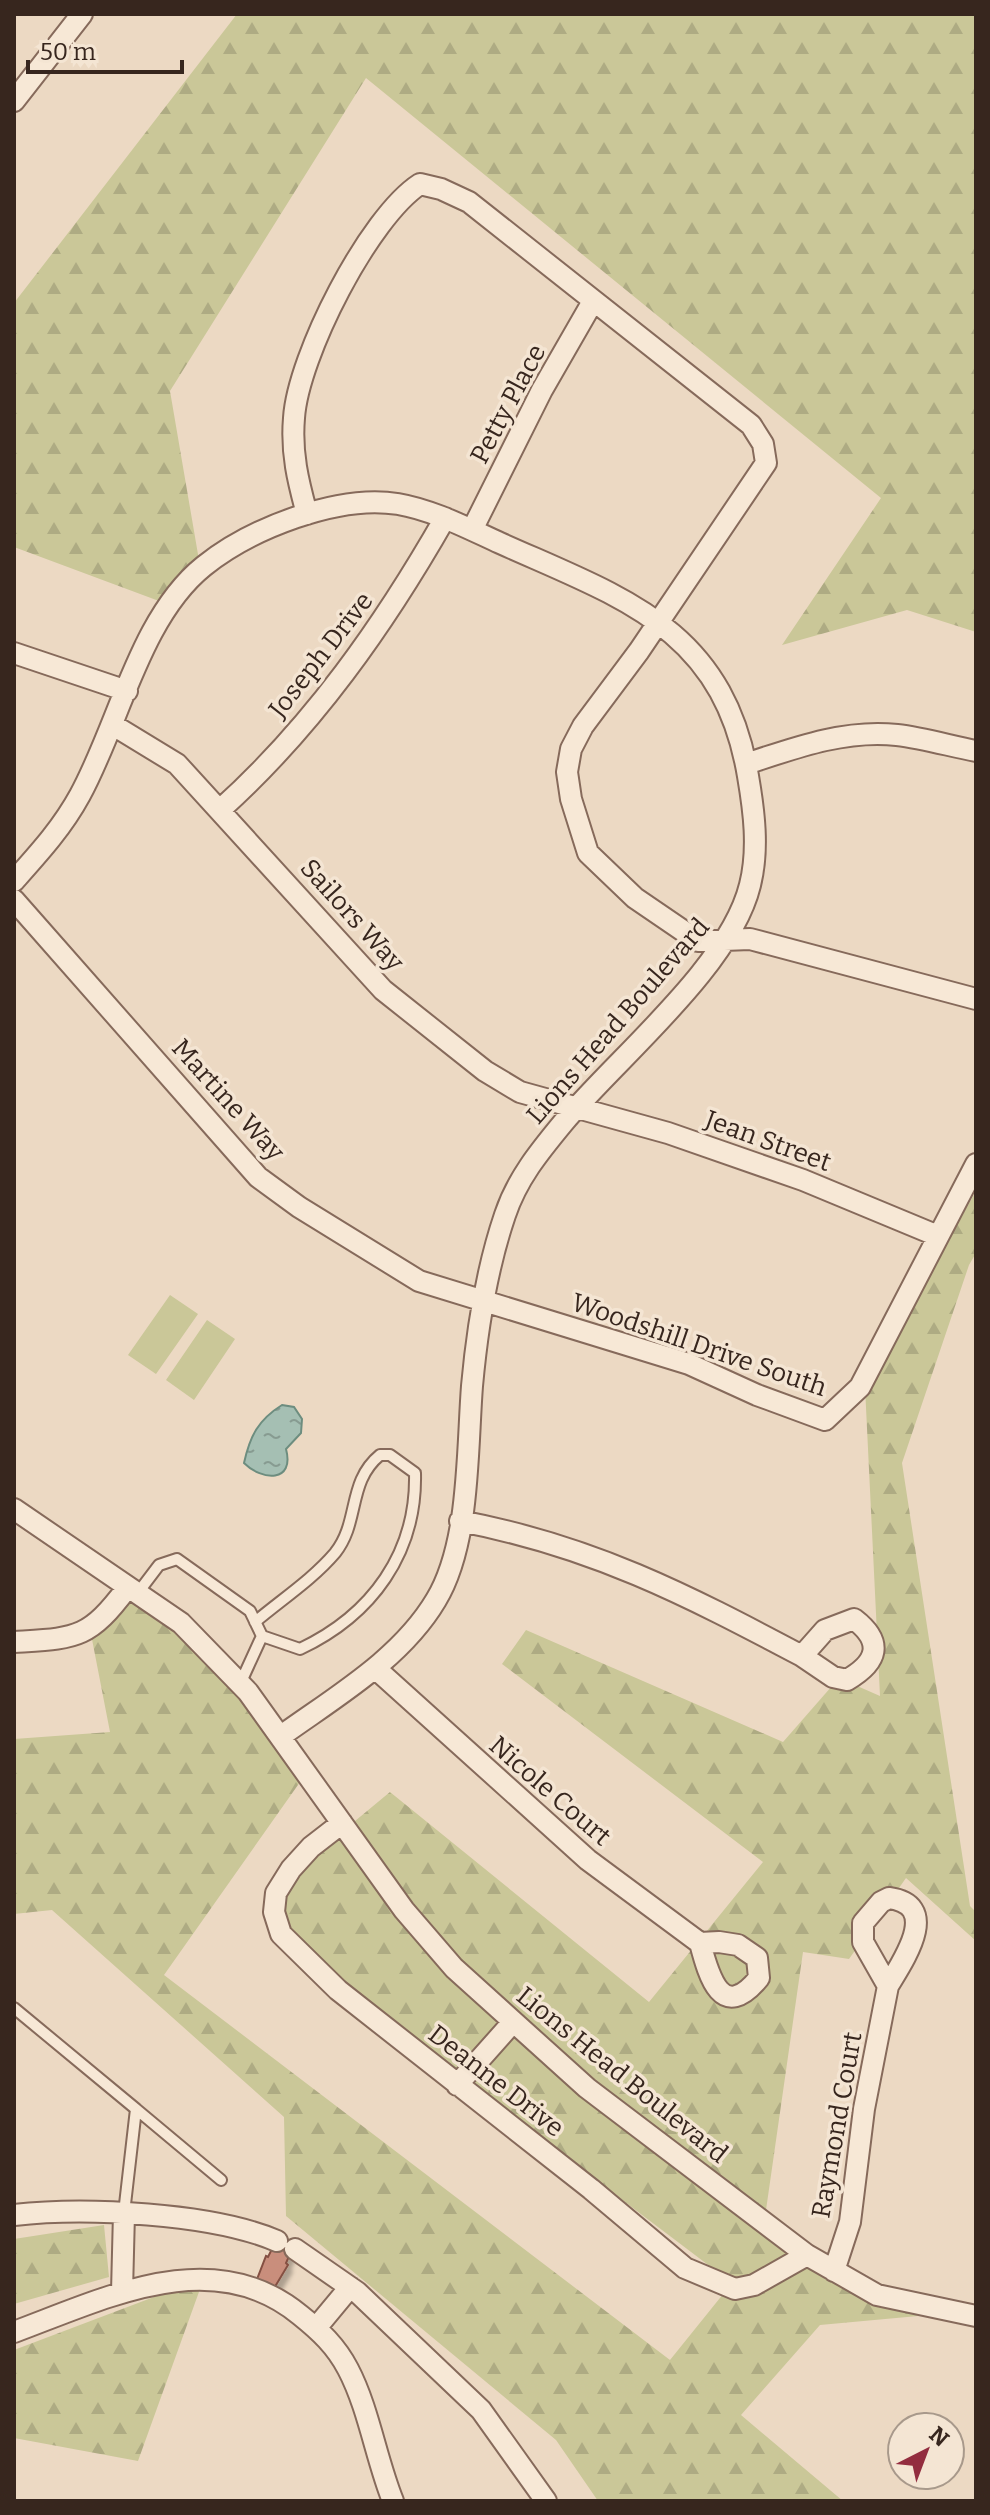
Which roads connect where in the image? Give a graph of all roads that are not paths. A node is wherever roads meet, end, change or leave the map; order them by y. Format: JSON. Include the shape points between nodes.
{"nodes":[{"id":1,"x":82,"y":14,"type":"edge"},
{"id":2,"x":14,"y":101,"type":"edge"},
{"id":3,"x":592,"y":303,"type":"junction"},
{"id":4,"x":307,"y":514,"type":"junction"},
{"id":5,"x":445,"y":518,"type":"junction"},
{"id":6,"x":472,"y":530,"type":"junction"},
{"id":7,"x":658,"y":621,"type":"junction"},
{"id":8,"x":14,"y":653,"type":"edge"},
{"id":9,"x":127,"y":691,"type":"junction"},
{"id":10,"x":113,"y":725,"type":"junction"},
{"id":11,"x":976,"y":751,"type":"edge"},
{"id":12,"x":746,"y":764,"type":"junction"},
{"id":13,"x":221,"y":809,"type":"junction"},
{"id":14,"x":14,"y":881,"type":"edge"},
{"id":15,"x":14,"y":900,"type":"edge"},
{"id":16,"x":725,"y":940,"type":"junction"},
{"id":17,"x":976,"y":999,"type":"edge"},
{"id":18,"x":575,"y":1109,"type":"junction"},
{"id":19,"x":976,"y":1164,"type":"edge"},
{"id":20,"x":938,"y":1236,"type":"junction"},
{"id":21,"x":486,"y":1301,"type":"junction"},
{"id":22,"x":14,"y":1509,"type":"edge"},
{"id":23,"x":460,"y":1521,"type":"junction"},
{"id":24,"x":132,"y":1591,"type":"junction"},
{"id":25,"x":255,"y":1622,"type":"junction"},
{"id":26,"x":262,"y":1636,"type":"junction"},
{"id":27,"x":14,"y":1642,"type":"edge"},
{"id":28,"x":802,"y":1656,"type":"dead end"},
{"id":29,"x":375,"y":1668,"type":"junction"},
{"id":30,"x":240,"y":1684,"type":"junction"},
{"id":31,"x":281,"y":1736,"type":"junction"},
{"id":32,"x":342,"y":1823,"type":"junction"},
{"id":33,"x":700,"y":1943,"type":"dead end"},
{"id":34,"x":888,"y":1986,"type":"dead end"},
{"id":35,"x":14,"y":2008,"type":"edge"},
{"id":36,"x":513,"y":2022,"type":"junction"},
{"id":37,"x":457,"y":2085,"type":"junction"},
{"id":38,"x":136,"y":2109,"type":"junction"},
{"id":39,"x":221,"y":2180,"type":"dead end"},
{"id":40,"x":124,"y":2213,"type":"junction"},
{"id":41,"x":14,"y":2215,"type":"edge"},
{"id":42,"x":807,"y":2255,"type":"junction"},
{"id":43,"x":834,"y":2271,"type":"junction"},
{"id":44,"x":350,"y":2287,"type":"junction"},
{"id":45,"x":122,"y":2292,"type":"junction"},
{"id":46,"x":976,"y":2316,"type":"edge"},
{"id":47,"x":316,"y":2328,"type":"junction"},
{"id":48,"x":14,"y":2332,"type":"edge"},
{"id":49,"x":393,"y":2501,"type":"edge"},
{"id":50,"x":546,"y":2501,"type":"edge"}],
"edges":[{"from":1,"to":2,"type":"street"},
{"from":3,"to":4,"type":"street","via":[[469,202],[420,184],[405,194],[376,231],[305,364],[294,414],[292,462]]},
{"from":3,"to":6,"type":"street","name":"Petty Place"},
{"from":3,"to":7,"type":"street","via":[[751,425],[763,444],[766,463]]},
{"from":4,"to":5,"type":"street","name":"Lions Head Boulevard","via":[[395,504]]},
{"from":4,"to":9,"type":"street","name":"Lions Head Boulevard","via":[[236,544],[202,567],[179,590],[157,625]]},
{"from":5,"to":6,"type":"street","name":"Lions Head Boulevard"},
{"from":5,"to":13,"type":"street","name":"Joseph Drive","via":[[365,647],[250,784]]},
{"from":6,"to":7,"type":"street","name":"Lions Head Boulevard","via":[[612,593]]},
{"from":7,"to":12,"type":"street","name":"Lions Head Boulevard","via":[[702,664],[725,705]]},
{"from":7,"to":16,"type":"street","via":[[571,749],[571,799],[588,853],[635,898],[698,941]]},
{"from":8,"to":9,"type":"street"},
{"from":9,"to":10,"type":"street","name":"Lions Head Boulevard"},
{"from":10,"to":13,"type":"street","name":"Sailors Way","via":[[177,764]]},
{"from":10,"to":14,"type":"street","name":"Lions Head Boulevard","via":[[57,834]]},
{"from":11,"to":12,"type":"street","via":[[895,734],[853,736],[810,743]]},
{"from":12,"to":16,"type":"street","name":"Lions Head Boulevard","via":[[754,855],[750,886]]},
{"from":13,"to":18,"type":"street","name":"Sailors Way","via":[[383,990],[485,1071],[520,1092]]},
{"from":15,"to":21,"type":"street","name":"Martine Way","via":[[258,1177],[419,1281]]},
{"from":16,"to":17,"type":"street","via":[[750,939]]},
{"from":16,"to":18,"type":"street","name":"Lions Head Boulevard"},
{"from":18,"to":20,"type":"street","name":"Jean Street","via":[[668,1133],[803,1180]]},
{"from":18,"to":21,"type":"street","name":"Lions Head Boulevard","via":[[526,1168],[494,1254]]},
{"from":19,"to":20,"type":"street"},
{"from":20,"to":21,"type":"street","name":"Woodshill Drive South","via":[[860,1387],[825,1420],[689,1364]]},
{"from":21,"to":23,"type":"street","name":"Lions Head Boulevard"},
{"from":22,"to":24,"type":"street","name":"Lions Head Boulevard"},
{"from":23,"to":28,"type":"street","via":[[584,1551],[676,1589]]},
{"from":23,"to":29,"type":"street","name":"Lions Head Boulevard","via":[[438,1598]]},
{"from":24,"to":25,"type":"lane","via":[[159,1565],[177,1559],[250,1611]]},
{"from":24,"to":27,"type":"street","via":[[90,1630],[68,1639]]},
{"from":24,"to":30,"type":"street","name":"Lions Head Boulevard","via":[[181,1623]]},
{"from":25,"to":26,"type":"lane"},
{"from":25,"to":26,"type":"lane","via":[[336,1552],[351,1519],[361,1475],[371,1463],[390,1455],[415,1473],[411,1527],[393,1572],[368,1599],[319,1640],[300,1649]]},
{"from":26,"to":30,"type":"lane"},
{"from":29,"to":31,"type":"street","name":"Lions Head Boulevard"},
{"from":29,"to":33,"type":"street","name":"Nicole Court","via":[[588,1860]]},
{"from":30,"to":31,"type":"street","name":"Lions Head Boulevard"},
{"from":31,"to":32,"type":"street","name":"Lions Head Boulevard"},
{"from":32,"to":36,"type":"street","name":"Lions Head Boulevard","via":[[444,1957]]},
{"from":32,"to":37,"type":"street","name":"Deanne Drive","via":[[311,1847],[276,1893],[274,1912],[281,1934],[338,1990]]},
{"from":34,"to":43,"type":"street","name":"Raymond Court","via":[[864,2109],[850,2222]]},
{"from":35,"to":38,"type":"lane"},
{"from":36,"to":37,"type":"street"},
{"from":36,"to":42,"type":"street","name":"Lions Head Boulevard","via":[[587,2088]]},
{"from":37,"to":42,"type":"street","name":"Deanne Drive","via":[[591,2189],[652,2244],[704,2278],[735,2289],[754,2285]]},
{"from":38,"to":39,"type":"lane"},
{"from":38,"to":40,"type":"lane"},
{"from":40,"to":41,"type":"street"},
{"from":40,"to":44,"type":"street","via":[[248,2228],[286,2245]]},
{"from":40,"to":45,"type":"street"},
{"from":42,"to":43,"type":"street","name":"Lions Head Boulevard"},
{"from":43,"to":46,"type":"street","name":"Lions Head Boulevard","via":[[877,2295]]},
{"from":44,"to":47,"type":"street"},
{"from":44,"to":50,"type":"street","via":[[481,2410]]},
{"from":45,"to":47,"type":"street","via":[[205,2277],[232,2280],[284,2301]]},
{"from":45,"to":48,"type":"street"},
{"from":47,"to":49,"type":"street","via":[[349,2370]]}]}
